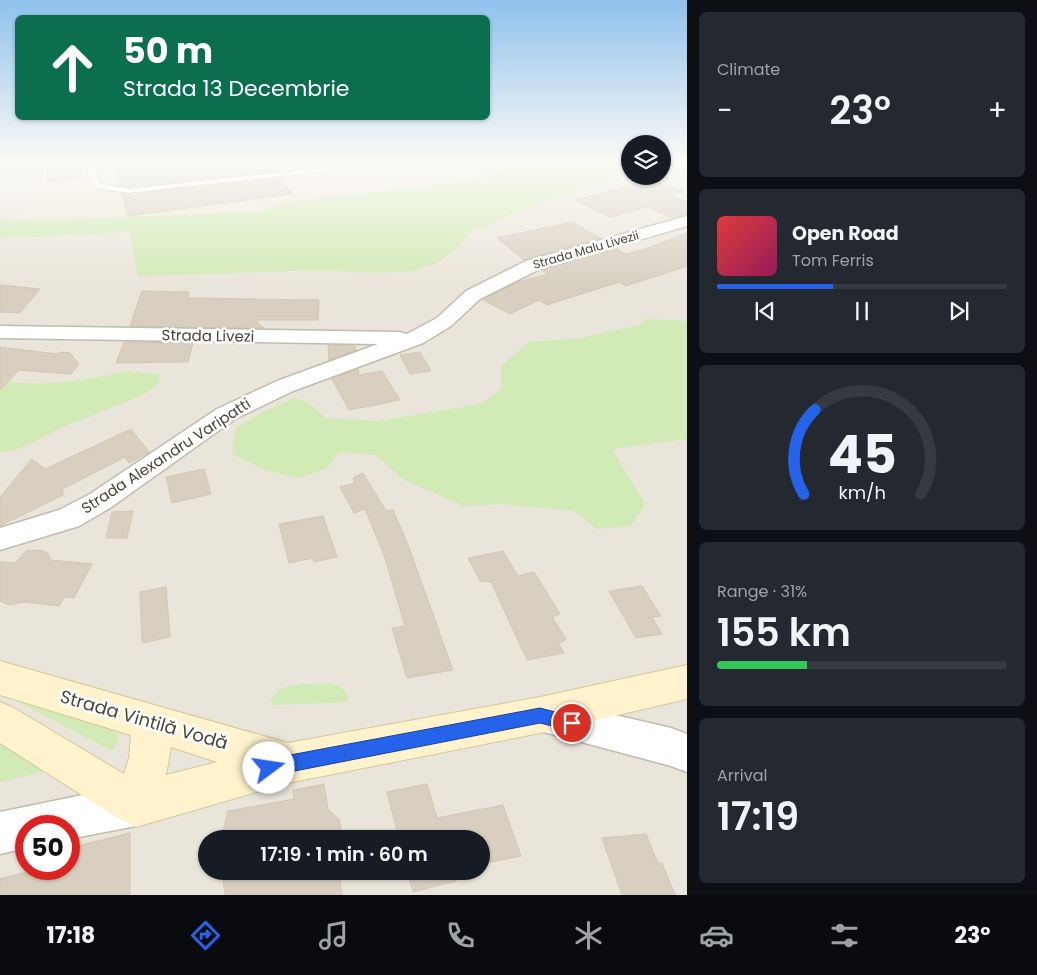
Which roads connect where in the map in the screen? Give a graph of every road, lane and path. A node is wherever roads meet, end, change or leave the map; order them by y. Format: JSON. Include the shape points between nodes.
{"nodes":[{"id":1,"x":687,"y":221,"type":"edge"},
{"id":2,"x":0,"y":332,"type":"edge"},
{"id":3,"x":415,"y":338,"type":"junction"},
{"id":4,"x":0,"y":539,"type":"edge"},
{"id":5,"x":0,"y":678,"type":"edge"},
{"id":6,"x":687,"y":682,"type":"edge"},
{"id":7,"x":540,"y":716,"type":"junction"},
{"id":8,"x":0,"y":721,"type":"edge"},
{"id":9,"x":152,"y":723,"type":"junction"},
{"id":10,"x":687,"y":753,"type":"edge"},
{"id":11,"x":288,"y":762,"type":"junction"},
{"id":12,"x":136,"y":804,"type":"junction"},
{"id":13,"x":80,"y":816,"type":"edge"},
{"id":14,"x":15,"y":830,"type":"edge"},
{"id":15,"x":0,"y":833,"type":"edge"}],
"edges":[{"from":1,"to":3,"type":"street","name":"Strada Malu Livezii","via":[[534,265],[473,295],[444,322]]},
{"from":2,"to":3,"type":"street","name":"Strada Livezi"},
{"from":3,"to":4,"type":"street","name":"Strada Alexandru Varipatti","via":[[256,399],[226,414],[100,501],[69,518]]},
{"from":5,"to":9,"type":"main road","name":"Strada Vintilă Vodă"},
{"from":6,"to":7,"type":"main road"},
{"from":7,"to":10,"type":"street"},
{"from":7,"to":11,"type":"main road"},
{"from":8,"to":12,"type":"main road"},
{"from":9,"to":11,"type":"main road","name":"Strada Vintilă Vodă"},
{"from":9,"to":12,"type":"main road","via":[[150,758]]},
{"from":11,"to":12,"type":"main road"},
{"from":12,"to":13,"type":"street"},
{"from":14,"to":15,"type":"street"}]}
